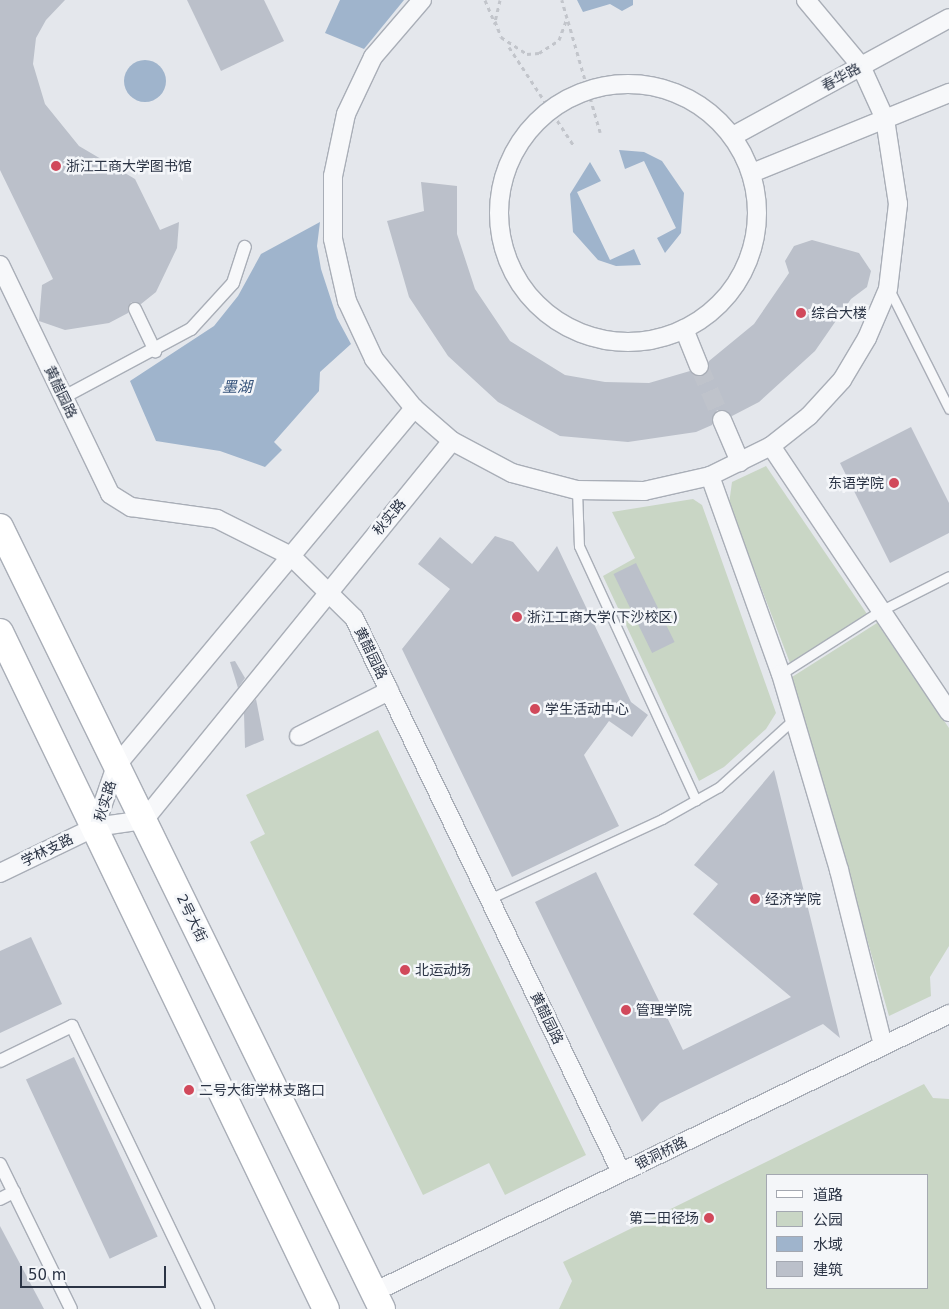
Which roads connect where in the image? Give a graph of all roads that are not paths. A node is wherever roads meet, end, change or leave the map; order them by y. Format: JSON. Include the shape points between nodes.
{"nodes":[{"id":1,"x":422,"y":0,"type":"edge"},
{"id":2,"x":806,"y":0,"type":"edge"},
{"id":3,"x":949,"y":18,"type":"edge"},
{"id":4,"x":861,"y":66,"type":"junction"},
{"id":5,"x":949,"y":93,"type":"edge"},
{"id":6,"x":885,"y":120,"type":"junction"},
{"id":7,"x":733,"y":136,"type":"junction"},
{"id":8,"x":752,"y":173,"type":"junction"},
{"id":9,"x":245,"y":247,"type":"dead end"},
{"id":10,"x":0,"y":265,"type":"edge"},
{"id":11,"x":888,"y":289,"type":"junction"},
{"id":12,"x":135,"y":309,"type":"dead end"},
{"id":13,"x":684,"y":328,"type":"junction"},
{"id":14,"x":155,"y":351,"type":"junction"},
{"id":15,"x":699,"y":366,"type":"tunnel mouth"},
{"id":16,"x":64,"y":397,"type":"junction"},
{"id":17,"x":414,"y":408,"type":"junction"},
{"id":18,"x":949,"y":409,"type":"edge"},
{"id":19,"x":722,"y":420,"type":"tunnel mouth"},
{"id":20,"x":452,"y":441,"type":"junction"},
{"id":21,"x":771,"y":446,"type":"junction"},
{"id":22,"x":740,"y":462,"type":"junction"},
{"id":23,"x":710,"y":476,"type":"junction"},
{"id":24,"x":577,"y":490,"type":"junction"},
{"id":25,"x":0,"y":527,"type":"edge"},
{"id":26,"x":291,"y":556,"type":"junction"},
{"id":27,"x":949,"y":576,"type":"edge"},
{"id":28,"x":328,"y":591,"type":"junction"},
{"id":29,"x":880,"y":611,"type":"junction"},
{"id":30,"x":0,"y":632,"type":"edge"},
{"id":31,"x":781,"y":674,"type":"junction"},
{"id":32,"x":389,"y":691,"type":"junction"},
{"id":33,"x":949,"y":712,"type":"edge"},
{"id":34,"x":794,"y":718,"type":"junction"},
{"id":35,"x":299,"y":736,"type":"dead end"},
{"id":36,"x":116,"y":766,"type":"junction"},
{"id":37,"x":696,"y":800,"type":"junction"},
{"id":38,"x":144,"y":820,"type":"junction"},
{"id":39,"x":95,"y":827,"type":"junction"},
{"id":40,"x":0,"y":873,"type":"edge"},
{"id":41,"x":489,"y":899,"type":"junction"},
{"id":42,"x":949,"y":1014,"type":"edge"},
{"id":43,"x":883,"y":1045,"type":"junction"},
{"id":44,"x":0,"y":1061,"type":"edge"},
{"id":45,"x":0,"y":1164,"type":"edge"},
{"id":46,"x":621,"y":1172,"type":"junction"},
{"id":47,"x":14,"y":1192,"type":"junction"},
{"id":48,"x":0,"y":1199,"type":"edge"},
{"id":49,"x":378,"y":1300,"type":"edge"},
{"id":50,"x":203,"y":1307,"type":"edge"},
{"id":51,"x":71,"y":1309,"type":"edge"},
{"id":52,"x":326,"y":1309,"type":"edge"}],
"edges":[{"from":1,"to":17,"type":"street","via":[[373,57],[346,114],[332,176],[333,240],[347,301],[374,359]]},
{"from":2,"to":4,"type":"street"},
{"from":3,"to":4,"type":"street","name":"春华路"},
{"from":4,"to":6,"type":"street"},
{"from":4,"to":7,"type":"street","name":"春华路"},
{"from":5,"to":6,"type":"street"},
{"from":6,"to":8,"type":"street"},
{"from":6,"to":11,"type":"street","via":[[898,204]]},
{"from":7,"to":8,"type":"street"},
{"from":7,"to":13,"type":"street","via":[[704,108],[668,89],[628,83],[588,89],[552,108],[523,136],[505,172],[499,212],[505,253],[524,289],[552,318],[589,336],[629,342],[669,336]]},
{"from":8,"to":13,"type":"street","via":[[758,213],[752,253],[733,289],[705,318]]},
{"from":9,"to":14,"type":"street","via":[[233,282],[213,309]]},
{"from":10,"to":16,"type":"street","name":"黄醋园路"},
{"from":11,"to":18,"type":"lane"},
{"from":11,"to":21,"type":"street","via":[[868,338],[842,380],[809,416]]},
{"from":12,"to":14,"type":"street"},
{"from":13,"to":15,"type":"street"},
{"from":14,"to":16,"type":"street"},
{"from":16,"to":26,"type":"street","name":"黄醋园路","via":[[110,494],[130,507],[217,519]]},
{"from":17,"to":20,"type":"street"},
{"from":17,"to":26,"type":"street","name":"秋实路"},
{"from":19,"to":22,"type":"street"},
{"from":20,"to":24,"type":"street","via":[[512,473]]},
{"from":20,"to":28,"type":"street","name":"秋实路"},
{"from":21,"to":22,"type":"street"},
{"from":21,"to":29,"type":"street"},
{"from":22,"to":23,"type":"street"},
{"from":23,"to":24,"type":"street","via":[[644,491]]},
{"from":23,"to":31,"type":"street"},
{"from":24,"to":37,"type":"lane","via":[[579,546]]},
{"from":25,"to":36,"type":"main road","name":"2号大街"},
{"from":26,"to":28,"type":"street","name":"黄醋园路"},
{"from":26,"to":36,"type":"street","name":"秋实路"},
{"from":27,"to":29,"type":"lane"},
{"from":28,"to":32,"type":"street","name":"黄醋园路","via":[[354,618]]},
{"from":28,"to":38,"type":"street","name":"秋实路"},
{"from":29,"to":31,"type":"lane"},
{"from":29,"to":33,"type":"street"},
{"from":30,"to":39,"type":"main road"},
{"from":31,"to":34,"type":"street"},
{"from":32,"to":35,"type":"street"},
{"from":32,"to":41,"type":"street","name":"黄醋园路"},
{"from":34,"to":37,"type":"lane","via":[[719,787]]},
{"from":34,"to":43,"type":"street","via":[[839,870]]},
{"from":36,"to":38,"type":"main road","name":"2号大街"},
{"from":36,"to":39,"type":"street","name":"秋实路"},
{"from":37,"to":41,"type":"lane"},
{"from":38,"to":39,"type":"street","name":"秋实路"},
{"from":38,"to":49,"type":"main road","name":"2号大街"},
{"from":39,"to":40,"type":"street","name":"学林支路"},
{"from":39,"to":52,"type":"main road"},
{"from":41,"to":46,"type":"street","name":"黄醋园路"},
{"from":42,"to":43,"type":"street","name":"银洞桥路"},
{"from":43,"to":46,"type":"street","name":"银洞桥路"},
{"from":44,"to":50,"type":"street","via":[[72,1026]]},
{"from":45,"to":47,"type":"street"},
{"from":46,"to":49,"type":"street","name":"银洞桥路"},
{"from":47,"to":48,"type":"street"},
{"from":47,"to":51,"type":"street"}]}
